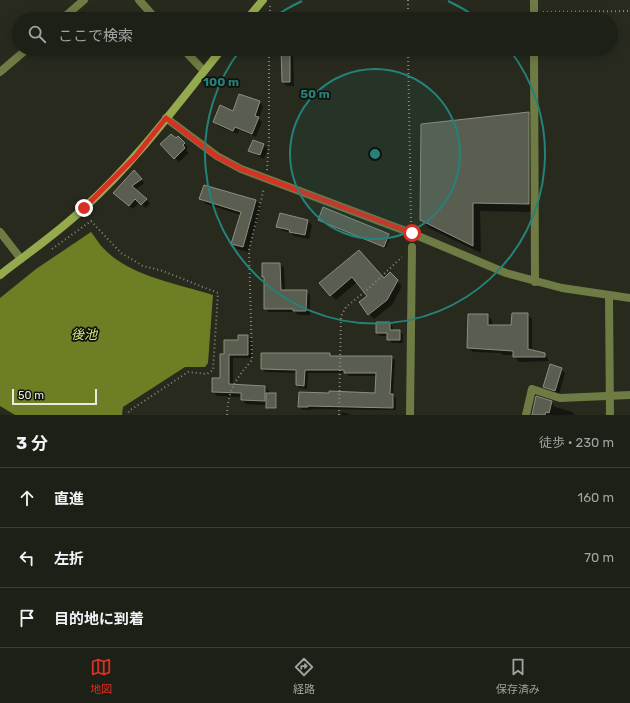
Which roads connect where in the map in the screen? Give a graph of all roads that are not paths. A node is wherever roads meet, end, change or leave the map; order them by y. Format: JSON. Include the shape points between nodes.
{"nodes":[{"id":1,"x":84,"y":0,"type":"edge"},
{"id":2,"x":139,"y":0,"type":"edge"},
{"id":3,"x":263,"y":0,"type":"edge"},
{"id":4,"x":534,"y":0,"type":"edge"},
{"id":5,"x":70,"y":12,"type":"edge"},
{"id":6,"x":150,"y":12,"type":"edge"},
{"id":7,"x":253,"y":12,"type":"edge"},
{"id":8,"x":534,"y":12,"type":"edge"},
{"id":9,"x":19,"y":56,"type":"edge"},
{"id":10,"x":190,"y":56,"type":"edge"},
{"id":11,"x":216,"y":56,"type":"edge"},
{"id":12,"x":534,"y":56,"type":"edge"},
{"id":13,"x":204,"y":71,"type":"junction"},
{"id":14,"x":0,"y":72,"type":"edge"},
{"id":15,"x":166,"y":118,"type":"junction"},
{"id":16,"x":0,"y":232,"type":"edge"},
{"id":17,"x":412,"y":247,"type":"road end"},
{"id":18,"x":21,"y":259,"type":"junction"},
{"id":19,"x":0,"y":275,"type":"edge"},
{"id":20,"x":535,"y":282,"type":"junction"},
{"id":21,"x":609,"y":296,"type":"junction"},
{"id":22,"x":630,"y":298,"type":"edge"},
{"id":23,"x":610,"y":396,"type":"junction"},
{"id":24,"x":630,"y":396,"type":"edge"},
{"id":25,"x":410,"y":415,"type":"edge"},
{"id":26,"x":526,"y":415,"type":"edge"},
{"id":27,"x":610,"y":415,"type":"edge"}],
"edges":[{"from":1,"to":5,"type":"street"},
{"from":2,"to":6,"type":"street"},
{"from":3,"to":7,"type":"street"},
{"from":4,"to":8,"type":"street"},
{"from":9,"to":14,"type":"street"},
{"from":10,"to":13,"type":"street"},
{"from":11,"to":13,"type":"street"},
{"from":12,"to":20,"type":"street"},
{"from":13,"to":15,"type":"street"},
{"from":15,"to":18,"type":"street","via":[[135,157],[90,203]]},
{"from":15,"to":20,"type":"street","via":[[216,156],[241,169]]},
{"from":16,"to":18,"type":"street"},
{"from":17,"to":25,"type":"street"},
{"from":18,"to":19,"type":"street"},
{"from":20,"to":21,"type":"street"},
{"from":21,"to":22,"type":"street"},
{"from":21,"to":23,"type":"street"},
{"from":23,"to":24,"type":"street"},
{"from":23,"to":26,"type":"street","via":[[560,398],[532,389]]},
{"from":23,"to":27,"type":"street"}]}
